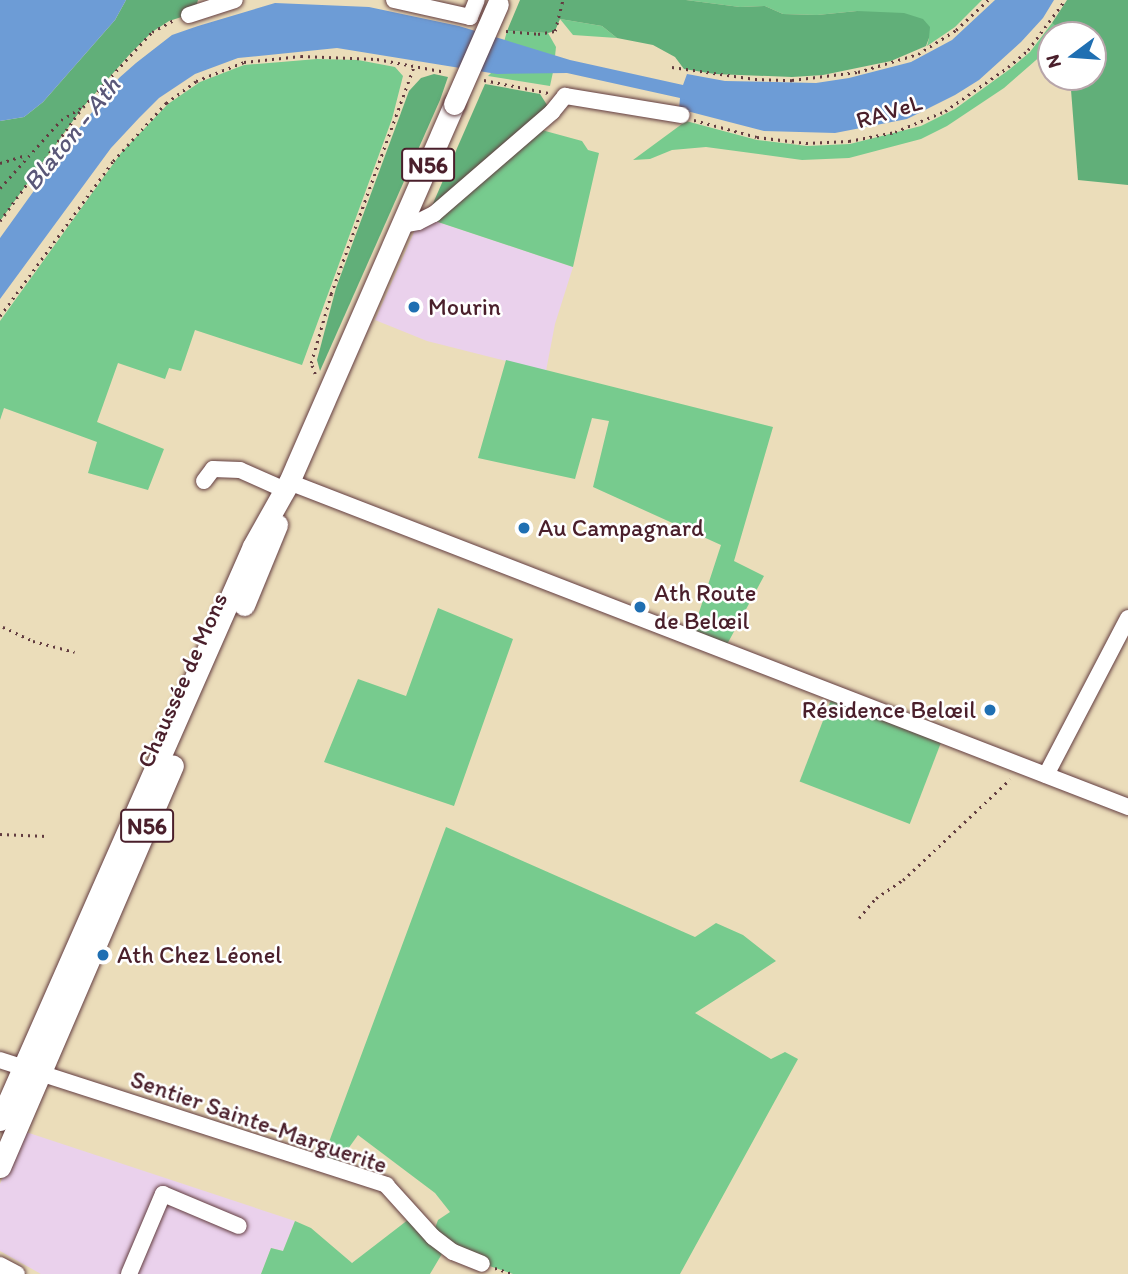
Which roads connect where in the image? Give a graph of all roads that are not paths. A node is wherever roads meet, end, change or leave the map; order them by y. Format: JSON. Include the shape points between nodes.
{"nodes":[{"id":1,"x":235,"y":0,"type":"edge"},
{"id":2,"x":394,"y":0,"type":"edge"},
{"id":3,"x":493,"y":1,"type":"edge"},
{"id":4,"x":189,"y":15,"type":"road end"},
{"id":5,"x":681,"y":115,"type":"road end"},
{"id":6,"x":401,"y":225,"type":"junction"},
{"id":7,"x":204,"y":481,"type":"dead end"},
{"id":8,"x":287,"y":486,"type":"junction"},
{"id":9,"x":1128,"y":618,"type":"edge"},
{"id":10,"x":1046,"y":775,"type":"junction"},
{"id":11,"x":1128,"y":807,"type":"edge"},
{"id":12,"x":0,"y":1060,"type":"edge"},
{"id":13,"x":31,"y":1070,"type":"junction"},
{"id":14,"x":0,"y":1120,"type":"edge"},
{"id":15,"x":0,"y":1167,"type":"edge"},
{"id":16,"x":239,"y":1226,"type":"dead end"},
{"id":17,"x":482,"y":1264,"type":"dead end"},
{"id":18,"x":0,"y":1265,"type":"edge"},
{"id":19,"x":17,"y":1274,"type":"edge"},
{"id":20,"x":129,"y":1274,"type":"edge"}],
"edges":[{"from":1,"to":4,"type":"street"},
{"from":2,"to":3,"type":"street","name":"Chaussée de Mons","via":[[470,17]]},
{"from":3,"to":6,"type":"main road","name":"Chaussée de Mons","number":"N56","bridge":true},
{"from":5,"to":6,"type":"street","via":[[565,96],[434,214]]},
{"from":6,"to":8,"type":"main road","name":"Chaussée de Mons","number":"N56"},
{"from":7,"to":8,"type":"street","via":[[213,469],[240,470]]},
{"from":8,"to":10,"type":"street"},
{"from":8,"to":13,"type":"main road","name":"Chaussée de Mons","number":"N56","via":[[274,536]]},
{"from":9,"to":10,"type":"street"},
{"from":10,"to":11,"type":"street"},
{"from":12,"to":13,"type":"street","name":"Sentier Sainte-Marguerite"},
{"from":13,"to":14,"type":"main road","name":"Chaussée de Mons","number":"N56"},
{"from":13,"to":15,"type":"main road","name":"Chaussée de Mons","number":"N56"},
{"from":13,"to":17,"type":"street","name":"Sentier Sainte-Marguerite","via":[[386,1185],[433,1237]]},
{"from":16,"to":20,"type":"street","via":[[163,1194]]},
{"from":18,"to":19,"type":"street"}]}
